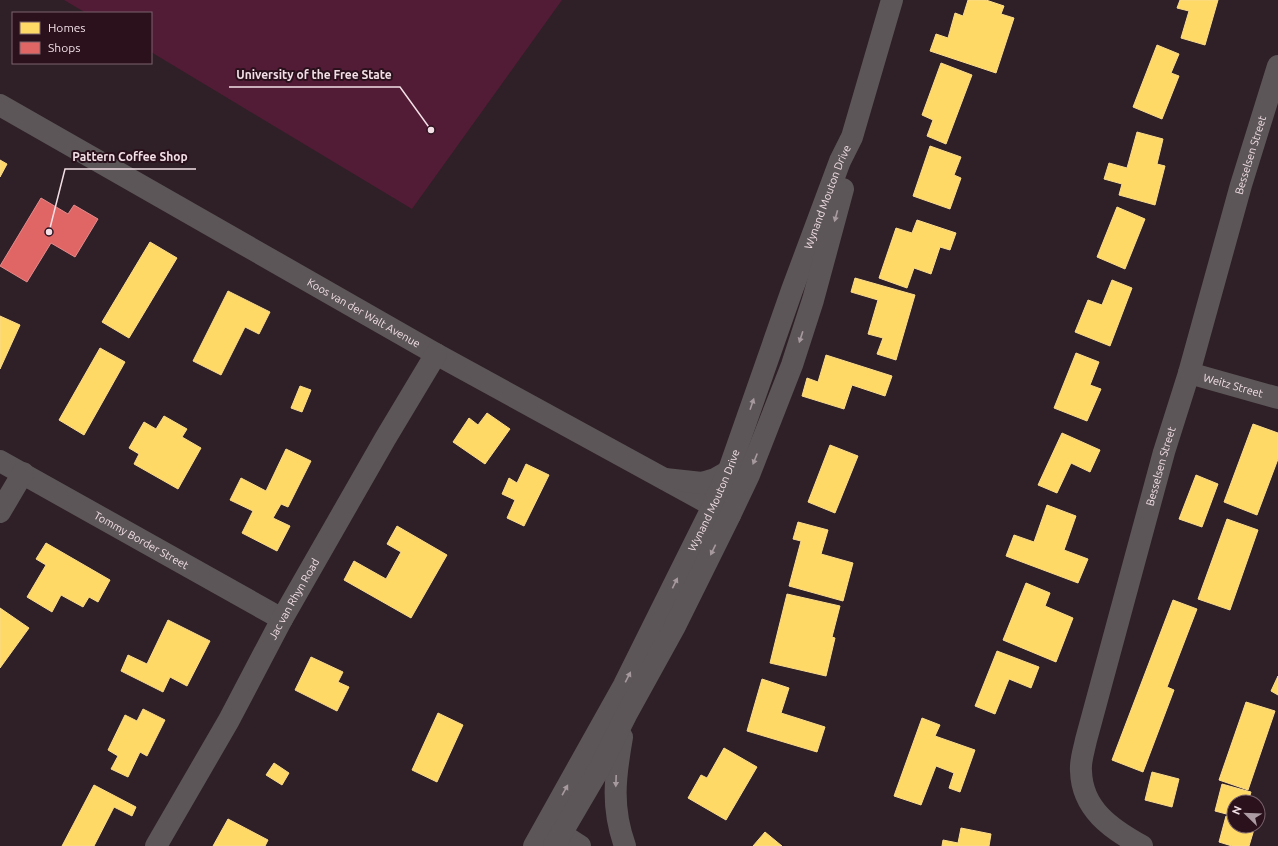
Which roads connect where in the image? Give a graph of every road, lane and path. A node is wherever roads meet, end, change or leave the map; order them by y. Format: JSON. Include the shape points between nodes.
{"nodes":[{"id":1,"x":892,"y":0,"type":"edge"},
{"id":2,"x":1278,"y":66,"type":"edge"},
{"id":3,"x":0,"y":105,"type":"edge"},
{"id":4,"x":852,"y":137,"type":"junction"},
{"id":5,"x":436,"y":354,"type":"junction"},
{"id":6,"x":766,"y":362,"type":"junction"},
{"id":7,"x":789,"y":372,"type":"junction"},
{"id":8,"x":1188,"y":373,"type":"junction"},
{"id":9,"x":1278,"y":398,"type":"edge"},
{"id":10,"x":0,"y":461,"type":"edge"},
{"id":11,"x":729,"y":470,"type":"junction"},
{"id":12,"x":23,"y":473,"type":"junction"},
{"id":13,"x":665,"y":479,"type":"junction"},
{"id":14,"x":722,"y":510,"type":"junction"},
{"id":15,"x":0,"y":512,"type":"edge"},
{"id":16,"x":282,"y":619,"type":"junction"},
{"id":17,"x":626,"y":714,"type":"junction"},
{"id":18,"x":554,"y":835,"type":"edge"},
{"id":19,"x":156,"y":846,"type":"edge"},
{"id":20,"x":534,"y":846,"type":"edge"},
{"id":21,"x":580,"y":846,"type":"edge"},
{"id":22,"x":625,"y":846,"type":"edge"},
{"id":23,"x":1142,"y":846,"type":"edge"}],
"edges":[{"from":1,"to":4,"type":"street","name":"Wynand Mouton Drive"},
{"from":2,"to":8,"type":"street","name":"Besselsen Street"},
{"from":3,"to":5,"type":"street","name":"Koos van der Walt Avenue"},
{"from":4,"to":6,"type":"street","name":"Wynand Mouton Drive","via":[[840,161]]},
{"from":4,"to":7,"type":"street","name":"Wynand Mouton Drive","one_way":true,"via":[[848,171],[813,300]]},
{"from":5,"to":13,"type":"street","name":"Koos van der Walt Avenue"},
{"from":5,"to":16,"type":"street","name":"Jac van Rhyn Road"},
{"from":6,"to":7,"type":"street"},
{"from":11,"to":6,"type":"street","name":"Wynand Mouton Drive","one_way":true},
{"from":7,"to":14,"type":"street","name":"Wynand Mouton Drive","one_way":true,"via":[[749,475]]},
{"from":8,"to":9,"type":"street","name":"Weitz Street"},
{"from":8,"to":23,"type":"street","name":"Besselsen Street","via":[[1162,459],[1080,769],[1083,788],[1099,816]]},
{"from":10,"to":12,"type":"street","name":"Tommy Border Street"},
{"from":11,"to":13,"type":"street","via":[[715,479],[702,483]]},
{"from":11,"to":14,"type":"street","name":"Wynand Mouton Drive"},
{"from":12,"to":15,"type":"street"},
{"from":12,"to":16,"type":"street","name":"Tommy Border Street"},
{"from":13,"to":14,"type":"street","name":"Koos van der Walt Avenue"},
{"from":14,"to":17,"type":"street","name":"Wynand Mouton Drive","one_way":true,"via":[[674,628]]},
{"from":18,"to":14,"type":"street","name":"Wynand Mouton Drive","one_way":true,"via":[[624,685]]},
{"from":16,"to":19,"type":"street","name":"Jac van Rhyn Road","via":[[229,720]]},
{"from":17,"to":18,"type":"street","name":"Wynand Mouton Drive","via":[[598,770]]},
{"from":17,"to":22,"type":"street","one_way":true,"via":[[616,773],[615,804]]},
{"from":18,"to":20,"type":"street","name":"Wynand Mouton Drive"},
{"from":18,"to":21,"type":"street"}]}
